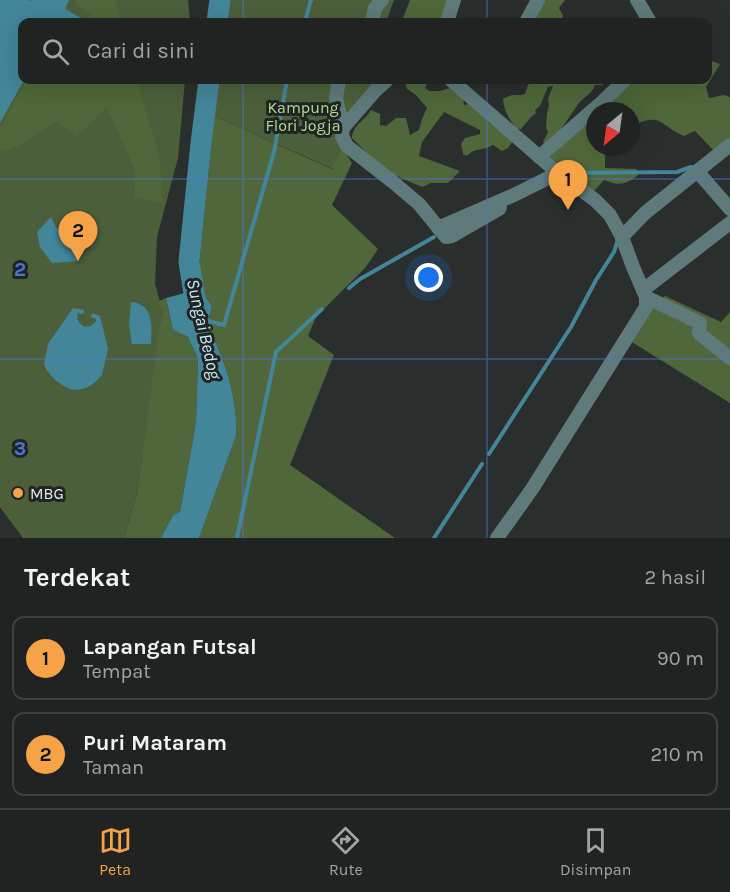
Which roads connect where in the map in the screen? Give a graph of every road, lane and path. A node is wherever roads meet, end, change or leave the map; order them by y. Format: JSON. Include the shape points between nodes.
{"nodes":[{"id":1,"x":454,"y":0,"type":"edge"},
{"id":2,"x":538,"y":0,"type":"edge"},
{"id":3,"x":638,"y":0,"type":"edge"},
{"id":4,"x":373,"y":3,"type":"edge"},
{"id":5,"x":372,"y":18,"type":"edge"},
{"id":6,"x":448,"y":18,"type":"edge"},
{"id":7,"x":528,"y":18,"type":"edge"},
{"id":8,"x":648,"y":18,"type":"edge"},
{"id":9,"x":338,"y":84,"type":"edge"},
{"id":10,"x":383,"y":84,"type":"edge"},
{"id":11,"x":456,"y":84,"type":"edge"},
{"id":12,"x":621,"y":84,"type":"edge"},
{"id":13,"x":344,"y":128,"type":"junction"},
{"id":14,"x":730,"y":145,"type":"edge"},
{"id":15,"x":539,"y":157,"type":"junction"},
{"id":16,"x":697,"y":171,"type":"junction"},
{"id":17,"x":558,"y":173,"type":"junction"},
{"id":18,"x":730,"y":209,"type":"edge"},
{"id":19,"x":730,"y":223,"type":"edge"},
{"id":20,"x":622,"y":237,"type":"junction"},
{"id":21,"x":645,"y":294,"type":"junction"},
{"id":22,"x":730,"y":358,"type":"edge"},
{"id":23,"x":497,"y":538,"type":"edge"}],
"edges":[{"from":1,"to":6,"type":"street"},
{"from":2,"to":7,"type":"street"},
{"from":3,"to":8,"type":"street"},
{"from":4,"to":5,"type":"street"},
{"from":9,"to":13,"type":"street","via":[[336,98]]},
{"from":10,"to":13,"type":"street"},
{"from":11,"to":15,"type":"street"},
{"from":12,"to":15,"type":"street"},
{"from":13,"to":17,"type":"street","via":[[342,136],[347,146],[419,204],[438,228]]},
{"from":14,"to":16,"type":"street"},
{"from":15,"to":17,"type":"street"},
{"from":16,"to":18,"type":"street"},
{"from":16,"to":20,"type":"street"},
{"from":17,"to":20,"type":"street","via":[[595,200],[610,215]]},
{"from":19,"to":21,"type":"street"},
{"from":20,"to":21,"type":"street"},
{"from":21,"to":22,"type":"street","via":[[700,323],[701,335]]},
{"from":21,"to":23,"type":"street","via":[[646,307]]}]}
